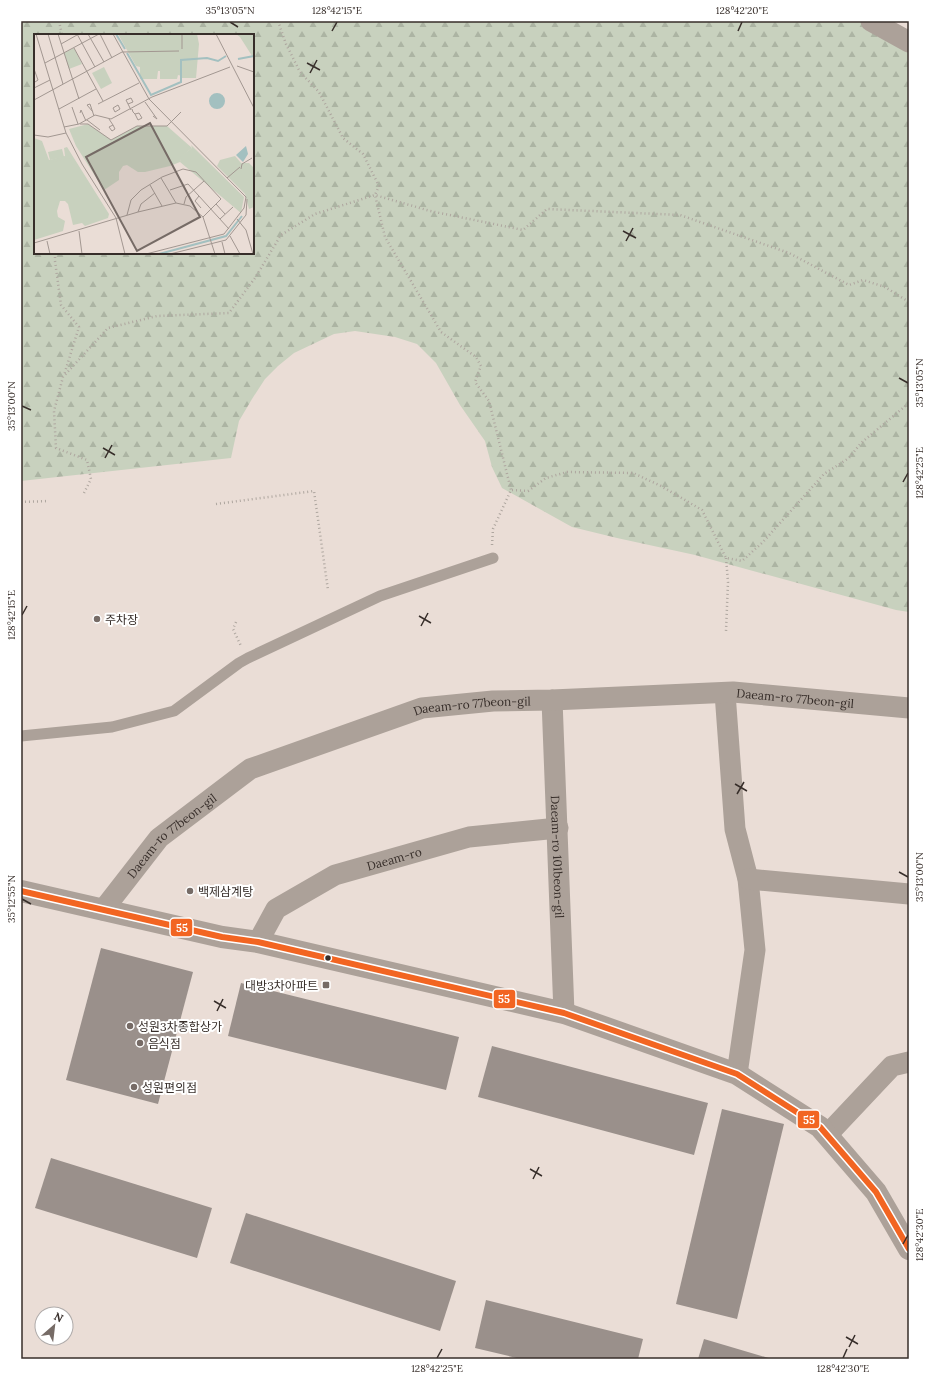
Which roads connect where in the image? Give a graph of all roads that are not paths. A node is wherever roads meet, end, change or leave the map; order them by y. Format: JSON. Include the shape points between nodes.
{"nodes":[{"id":1,"x":871,"y":21,"type":"edge"},
{"id":2,"x":909,"y":42,"type":"edge"},
{"id":3,"x":493,"y":558,"type":"dead end"},
{"id":4,"x":725,"y":693,"type":"junction"},
{"id":5,"x":552,"y":700,"type":"junction"},
{"id":6,"x":909,"y":708,"type":"edge"},
{"id":7,"x":21,"y":736,"type":"edge"},
{"id":8,"x":558,"y":828,"type":"junction"},
{"id":9,"x":748,"y":879,"type":"junction"},
{"id":10,"x":21,"y":891,"type":"edge"},
{"id":11,"x":909,"y":894,"type":"edge"},
{"id":12,"x":103,"y":910,"type":"junction"},
{"id":13,"x":258,"y":942,"type":"junction"},
{"id":14,"x":564,"y":1013,"type":"junction"},
{"id":15,"x":909,"y":1062,"type":"edge"},
{"id":16,"x":737,"y":1074,"type":"junction"},
{"id":17,"x":827,"y":1135,"type":"junction"},
{"id":18,"x":909,"y":1248,"type":"edge"}],
"edges":[{"from":1,"to":2,"type":"street"},
{"from":3,"to":7,"type":"lane","via":[[380,596],[248,658],[174,711],[112,727]]},
{"from":4,"to":5,"type":"street","name":"Daeam-ro 77beon-gil"},
{"from":4,"to":6,"type":"street","name":"Daeam-ro 77beon-gil"},
{"from":4,"to":9,"type":"street","via":[[734,829]]},
{"from":5,"to":8,"type":"street","name":"Daeam-ro 101beon-gil"},
{"from":5,"to":12,"type":"street","name":"Daeam-ro 77beon-gil","via":[[422,708],[250,769],[159,838]]},
{"from":8,"to":13,"type":"street","name":"Daeam-ro","via":[[469,837],[334,875],[276,909]]},
{"from":8,"to":14,"type":"street","name":"Daeam-ro 101beon-gil"},
{"from":9,"to":11,"type":"street"},
{"from":9,"to":16,"type":"street","via":[[755,950]]},
{"from":10,"to":12,"type":"street"},
{"from":12,"to":13,"type":"street","via":[[222,937]]},
{"from":13,"to":14,"type":"street"},
{"from":14,"to":16,"type":"street"},
{"from":15,"to":17,"type":"street","via":[[892,1066]]},
{"from":16,"to":17,"type":"street","via":[[820,1127]]},
{"from":17,"to":18,"type":"street","via":[[876,1192]]}]}
